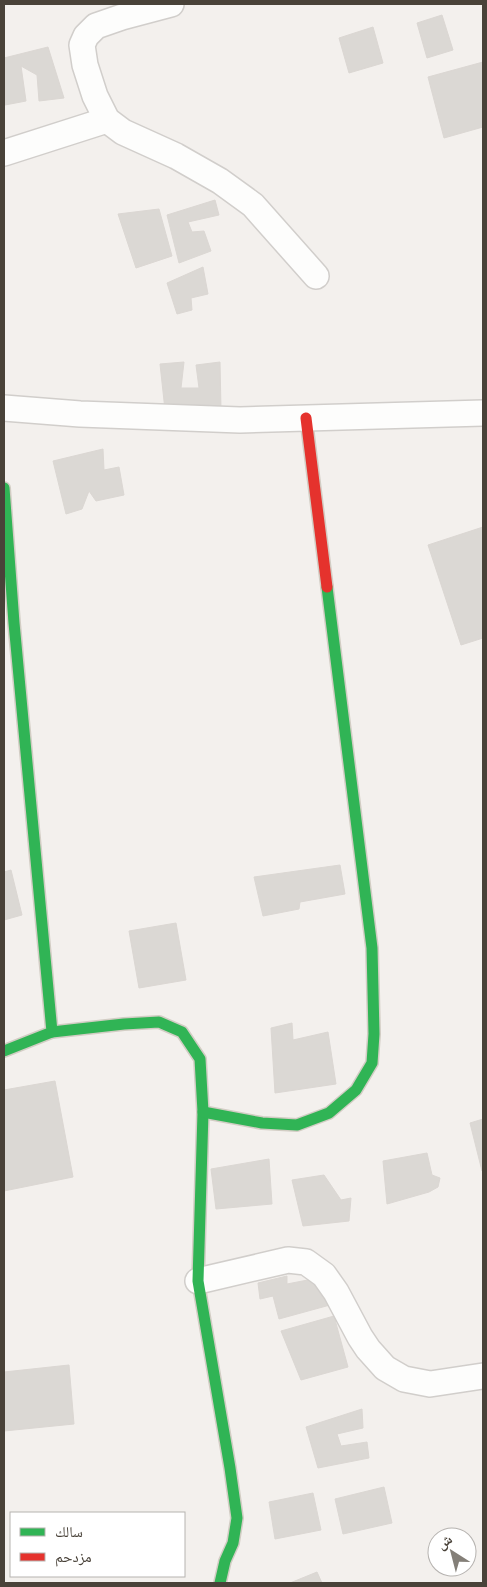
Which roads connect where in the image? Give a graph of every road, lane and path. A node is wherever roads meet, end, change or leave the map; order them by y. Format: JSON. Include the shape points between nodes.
{"nodes":[{"id":1,"x":171,"y":4,"type":"edge"},
{"id":2,"x":107,"y":120,"type":"junction"},
{"id":3,"x":4,"y":153,"type":"edge"},
{"id":4,"x":316,"y":276,"type":"dead end"},
{"id":5,"x":4,"y":408,"type":"edge"},
{"id":6,"x":483,"y":413,"type":"edge"},
{"id":7,"x":306,"y":418,"type":"junction"},
{"id":8,"x":4,"y":488,"type":"edge"},
{"id":9,"x":52,"y":1032,"type":"junction"},
{"id":10,"x":4,"y":1051,"type":"edge"},
{"id":11,"x":203,"y":1112,"type":"junction"},
{"id":12,"x":198,"y":1281,"type":"junction"},
{"id":13,"x":483,"y":1376,"type":"edge"},
{"id":14,"x":220,"y":1583,"type":"edge"}],
"edges":[{"from":1,"to":2,"type":"street","via":[[96,26],[86,36],[82,45],[85,64]]},
{"from":2,"to":3,"type":"street"},
{"from":2,"to":4,"type":"street","via":[[123,132],[220,181],[254,205]]},
{"from":5,"to":7,"type":"street","via":[[220,419]]},
{"from":6,"to":7,"type":"street"},
{"from":7,"to":11,"type":"street","via":[[372,948],[372,1063],[356,1090],[336,1107],[297,1125],[262,1123]]},
{"from":8,"to":9,"type":"street"},
{"from":9,"to":10,"type":"street"},
{"from":9,"to":11,"type":"street","via":[[159,1022],[182,1032],[200,1059]]},
{"from":11,"to":12,"type":"street"},
{"from":12,"to":13,"type":"street","via":[[288,1260],[306,1262],[324,1275],[360,1337],[385,1368],[404,1379],[430,1384]]},
{"from":12,"to":14,"type":"street","via":[[236,1518],[233,1543]]}]}
